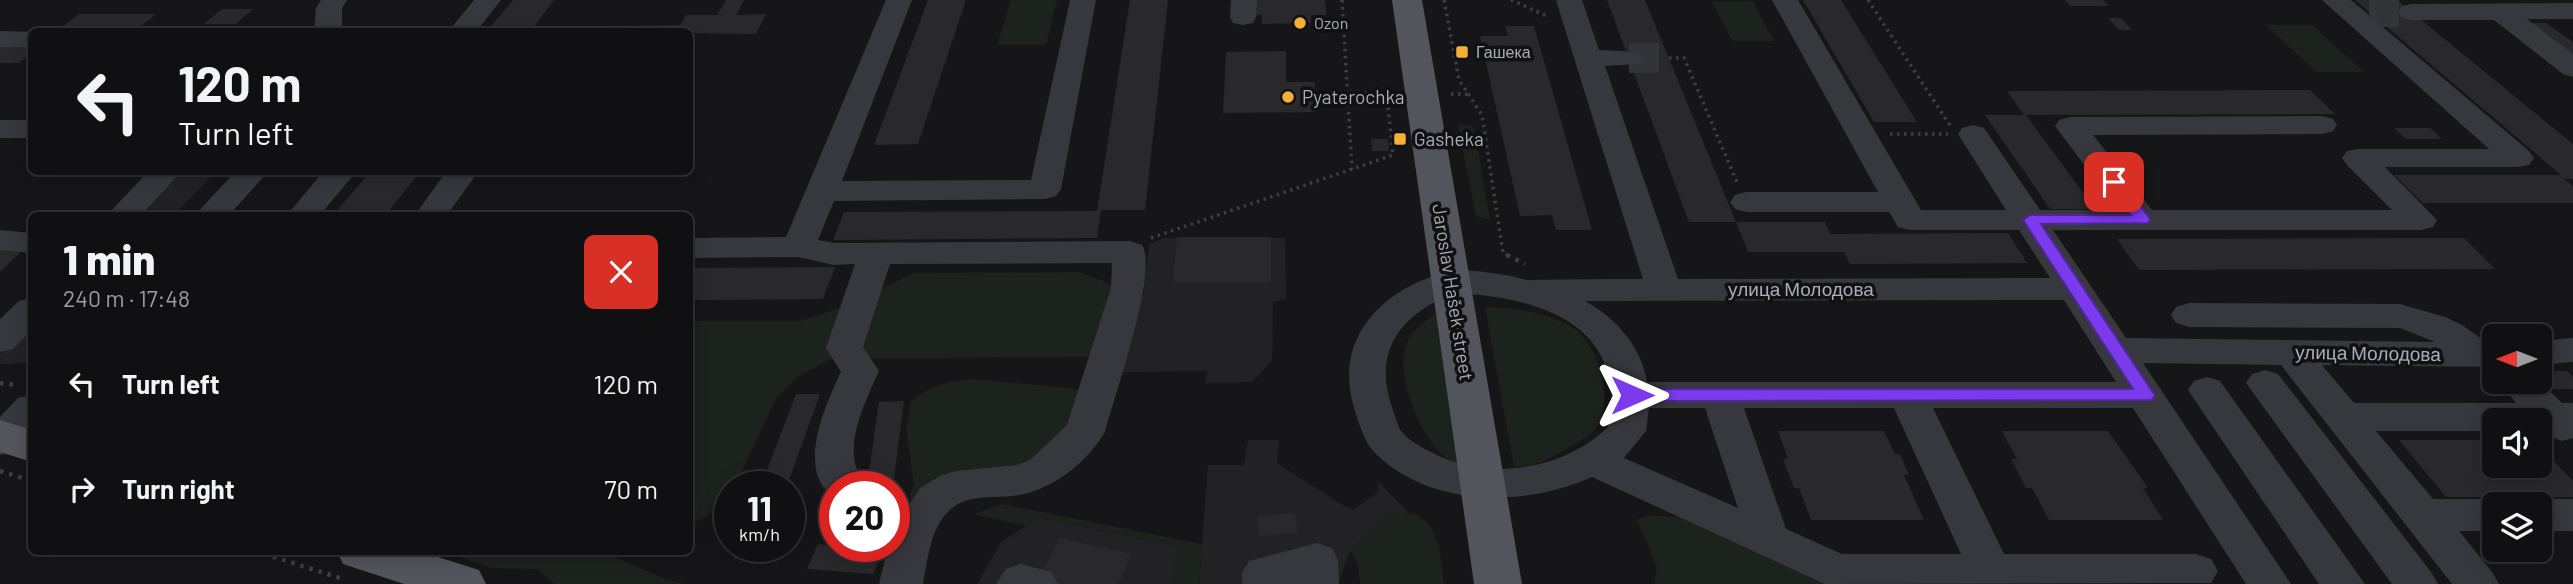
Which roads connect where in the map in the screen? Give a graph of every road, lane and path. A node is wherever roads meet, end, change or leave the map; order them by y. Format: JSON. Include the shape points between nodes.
{"nodes":[{"id":1,"x":334,"y":0,"type":"edge"},
{"id":2,"x":488,"y":0,"type":"edge"},
{"id":3,"x":899,"y":0,"type":"edge"},
{"id":4,"x":1083,"y":0,"type":"edge"},
{"id":5,"x":1342,"y":0,"type":"edge"},
{"id":6,"x":1407,"y":0,"type":"edge"},
{"id":7,"x":1444,"y":0,"type":"edge"},
{"id":8,"x":1569,"y":0,"type":"edge"},
{"id":9,"x":1785,"y":0,"type":"edge"},
{"id":10,"x":1868,"y":0,"type":"edge"},
{"id":11,"x":2351,"y":8,"type":"edge"},
{"id":12,"x":2545,"y":11,"type":"junction"},
{"id":13,"x":2573,"y":11,"type":"edge"},
{"id":14,"x":2412,"y":12,"type":"tunnel mouth"},
{"id":15,"x":2501,"y":12,"type":"junction"},
{"id":16,"x":324,"y":28,"type":"edge"},
{"id":17,"x":464,"y":28,"type":"edge"},
{"id":18,"x":2573,"y":32,"type":"edge"},
{"id":19,"x":0,"y":38,"type":"edge"},
{"id":20,"x":28,"y":39,"type":"edge"},
{"id":21,"x":1588,"y":58,"type":"junction"},
{"id":22,"x":1629,"y":58,"type":"tunnel mouth"},
{"id":23,"x":1669,"y":58,"type":"tunnel mouth"},
{"id":24,"x":2573,"y":68,"type":"edge"},
{"id":25,"x":1348,"y":91,"type":"junction"},
{"id":26,"x":2322,"y":125,"type":"dead end"},
{"id":27,"x":0,"y":129,"type":"edge"},
{"id":28,"x":28,"y":129,"type":"edge"},
{"id":29,"x":1861,"y":134,"type":"junction"},
{"id":30,"x":1973,"y":134,"type":"dead end"},
{"id":31,"x":1352,"y":169,"type":"junction"},
{"id":32,"x":162,"y":175,"type":"edge"},
{"id":33,"x":249,"y":175,"type":"edge"},
{"id":34,"x":337,"y":175,"type":"edge"},
{"id":35,"x":460,"y":175,"type":"edge"},
{"id":36,"x":822,"y":191,"type":"junction"},
{"id":37,"x":1746,"y":202,"type":"joint"},
{"id":38,"x":1899,"y":202,"type":"junction"},
{"id":39,"x":126,"y":212,"type":"edge"},
{"id":40,"x":214,"y":212,"type":"edge"},
{"id":41,"x":306,"y":212,"type":"edge"},
{"id":42,"x":432,"y":212,"type":"edge"},
{"id":43,"x":2030,"y":220,"type":"junction"},
{"id":44,"x":2143,"y":220,"type":"junction"},
{"id":45,"x":0,"y":240,"type":"edge"},
{"id":46,"x":28,"y":243,"type":"edge"},
{"id":47,"x":798,"y":247,"type":"junction"},
{"id":48,"x":693,"y":248,"type":"edge"},
{"id":49,"x":1130,"y":252,"type":"junction"},
{"id":50,"x":876,"y":254,"type":"junction"},
{"id":51,"x":1533,"y":278,"type":"junction"},
{"id":52,"x":1452,"y":282,"type":"junction"},
{"id":53,"x":1664,"y":289,"type":"junction"},
{"id":54,"x":2075,"y":289,"type":"junction"},
{"id":55,"x":28,"y":313,"type":"edge"},
{"id":56,"x":2189,"y":315,"type":"dead end"},
{"id":57,"x":0,"y":340,"type":"edge"},
{"id":58,"x":2116,"y":349,"type":"junction"},
{"id":59,"x":2573,"y":350,"type":"edge"},
{"id":60,"x":2482,"y":352,"type":"edge"},
{"id":61,"x":2552,"y":352,"type":"edge"},
{"id":62,"x":2292,"y":353,"type":"junction"},
{"id":63,"x":2482,"y":360,"type":"edge"},
{"id":64,"x":0,"y":383,"type":"edge"},
{"id":65,"x":2265,"y":383,"type":"dead end"},
{"id":66,"x":2207,"y":390,"type":"dead end"},
{"id":67,"x":2533,"y":394,"type":"edge"},
{"id":68,"x":1632,"y":395,"type":"junction"},
{"id":69,"x":1720,"y":395,"type":"junction"},
{"id":70,"x":1907,"y":395,"type":"junction"},
{"id":71,"x":2146,"y":395,"type":"junction"},
{"id":72,"x":2343,"y":417,"type":"junction"},
{"id":73,"x":2566,"y":424,"type":"edge"},
{"id":74,"x":13,"y":432,"type":"edge"},
{"id":75,"x":1593,"y":461,"type":"junction"},
{"id":76,"x":28,"y":471,"type":"edge"},
{"id":77,"x":836,"y":471,"type":"edge"},
{"id":78,"x":1482,"y":483,"type":"junction"},
{"id":79,"x":2422,"y":515,"type":"junction"},
{"id":80,"x":2482,"y":515,"type":"edge"},
{"id":81,"x":2552,"y":515,"type":"edge"},
{"id":82,"x":2573,"y":515,"type":"edge"},
{"id":83,"x":910,"y":522,"type":"edge"},
{"id":84,"x":1769,"y":540,"type":"junction"},
{"id":85,"x":281,"y":555,"type":"edge"},
{"id":86,"x":902,"y":562,"type":"edge"},
{"id":87,"x":352,"y":566,"type":"edge"},
{"id":88,"x":1991,"y":571,"type":"junction"},
{"id":89,"x":2196,"y":571,"type":"dead end"},
{"id":90,"x":1317,"y":572,"type":"edge"},
{"id":91,"x":462,"y":584,"type":"edge"},
{"id":92,"x":901,"y":584,"type":"edge"},
{"id":93,"x":1018,"y":584,"type":"edge"},
{"id":94,"x":1036,"y":584,"type":"edge"},
{"id":95,"x":1264,"y":584,"type":"edge"},
{"id":96,"x":1498,"y":584,"type":"edge"},
{"id":97,"x":2269,"y":584,"type":"edge"},
{"id":98,"x":2343,"y":584,"type":"edge"},
{"id":99,"x":2416,"y":584,"type":"edge"},
{"id":100,"x":2477,"y":584,"type":"edge"}],
"edges":[{"from":1,"to":16,"type":"street"},
{"from":2,"to":17,"type":"street"},
{"from":3,"to":36,"type":"street"},
{"from":4,"to":36,"type":"street","via":[[1045,189]]},
{"from":5,"to":25,"type":"path"},
{"from":6,"to":52,"type":"main road","name":"Jaroslav Hašek street"},
{"from":7,"to":51,"type":"path","via":[[1460,80],[1482,115],[1503,253],[1525,264]]},
{"from":8,"to":21,"type":"street"},
{"from":9,"to":29,"type":"street"},
{"from":10,"to":29,"type":"path","via":[[1955,134]]},
{"from":11,"to":44,"type":"street","via":[[2518,158],[2358,158],[2421,220]]},
{"from":12,"to":13,"type":"street"},
{"from":12,"to":15,"type":"street"},
{"from":12,"to":18,"type":"street"},
{"from":14,"to":15,"type":"street"},
{"from":15,"to":24,"type":"street"},
{"from":19,"to":20,"type":"street"},
{"from":21,"to":22,"type":"street"},
{"from":21,"to":53,"type":"street"},
{"from":23,"to":37,"type":"path","via":[[1684,58]]},
{"from":25,"to":31,"type":"path"},
{"from":25,"to":31,"type":"path","via":[[1387,96],[1393,155]]},
{"from":26,"to":44,"type":"street","via":[[2070,126]]},
{"from":27,"to":28,"type":"street"},
{"from":29,"to":38,"type":"street"},
{"from":30,"to":43,"type":"street"},
{"from":31,"to":49,"type":"path","via":[[1142,241]]},
{"from":32,"to":39,"type":"street"},
{"from":33,"to":40,"type":"street"},
{"from":34,"to":41,"type":"street"},
{"from":35,"to":42,"type":"street"},
{"from":36,"to":47,"type":"street"},
{"from":37,"to":38,"type":"street"},
{"from":38,"to":43,"type":"street","via":[[1910,220]]},
{"from":43,"to":44,"type":"street"},
{"from":43,"to":54,"type":"street"},
{"from":45,"to":46,"type":"street"},
{"from":47,"to":48,"type":"street"},
{"from":47,"to":50,"type":"street","via":[[834,254]]},
{"from":49,"to":50,"type":"street"},
{"from":49,"to":83,"type":"street","via":[[1128,288],[1085,432],[1044,471],[1020,480],[956,486]]},
{"from":50,"to":77,"type":"street","via":[[844,348],[860,371],[845,402]]},
{"from":51,"to":52,"type":"street","via":[[1508,285]]},
{"from":51,"to":53,"type":"street","name":"улица Молодова"},
{"from":51,"to":68,"type":"street","via":[[1563,305],[1594,323],[1625,360]]},
{"from":52,"to":78,"type":"main road","name":"Jaroslav Hašek street"},
{"from":52,"to":78,"type":"street","via":[[1411,298],[1390,315],[1368,349],[1366,396],[1388,443],[1432,472]]},
{"from":53,"to":54,"type":"street","name":"улица Молодова"},
{"from":54,"to":58,"type":"street"},
{"from":55,"to":57,"type":"street"},
{"from":56,"to":60,"type":"street","via":[[2400,316],[2432,325]]},
{"from":58,"to":62,"type":"street","name":"улица Молодова"},
{"from":58,"to":71,"type":"street"},
{"from":59,"to":61,"type":"street"},
{"from":62,"to":63,"type":"street","name":"улица Молодова"},
{"from":62,"to":72,"type":"street"},
{"from":64,"to":74,"type":"path"},
{"from":65,"to":99,"type":"street"},
{"from":66,"to":98,"type":"street"},
{"from":67,"to":73,"type":"street"},
{"from":68,"to":69,"type":"street"},
{"from":68,"to":75,"type":"street","via":[[1627,431]]},
{"from":69,"to":70,"type":"street"},
{"from":69,"to":84,"type":"street"},
{"from":70,"to":71,"type":"street"},
{"from":70,"to":88,"type":"street"},
{"from":71,"to":97,"type":"street"},
{"from":72,"to":73,"type":"street"},
{"from":72,"to":79,"type":"street"},
{"from":74,"to":76,"type":"path"},
{"from":75,"to":78,"type":"street","via":[[1541,481]]},
{"from":75,"to":84,"type":"street"},
{"from":78,"to":96,"type":"main road","name":"Jaroslav Hašek street"},
{"from":79,"to":80,"type":"street"},
{"from":79,"to":100,"type":"street"},
{"from":81,"to":82,"type":"street"},
{"from":84,"to":88,"type":"street","via":[[1838,571]]},
{"from":85,"to":87,"type":"path"},
{"from":86,"to":92,"type":"street"},
{"from":87,"to":91,"type":"main road"},
{"from":88,"to":89,"type":"street"},
{"from":90,"to":95,"type":"street","via":[[1264,573]]},
{"from":93,"to":94,"type":"street","via":[[1021,580]]}]}
